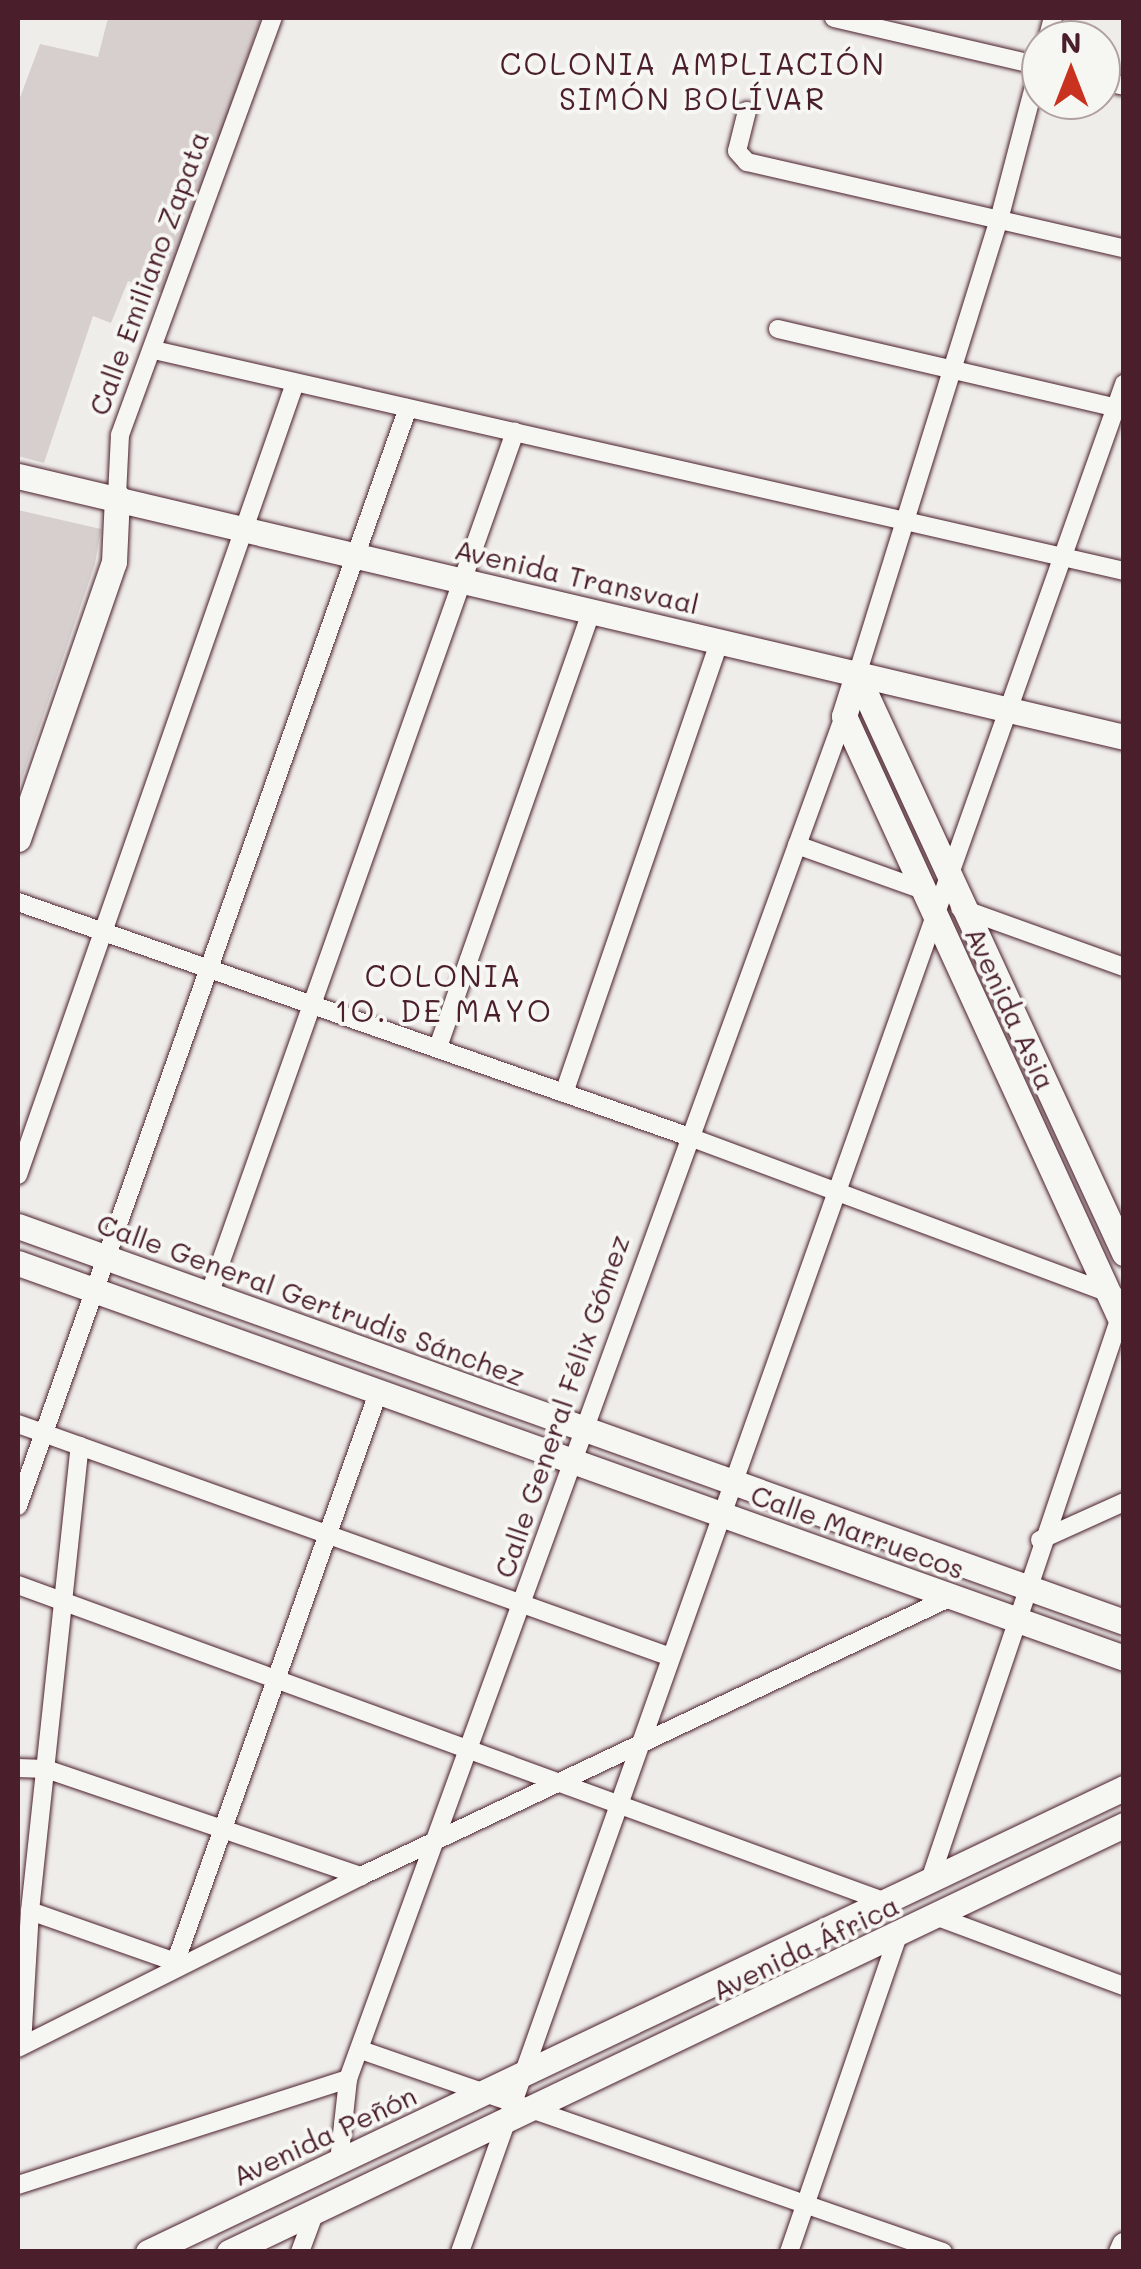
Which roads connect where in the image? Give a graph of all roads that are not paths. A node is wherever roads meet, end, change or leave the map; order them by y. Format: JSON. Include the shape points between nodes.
{"nodes":[{"id":1,"x":273,"y":18,"type":"edge"},
{"id":2,"x":834,"y":18,"type":"edge"},
{"id":3,"x":1021,"y":60,"type":"edge"},
{"id":4,"x":747,"y":112,"type":"dead end"},
{"id":5,"x":1025,"y":120,"type":"edge"},
{"id":6,"x":1000,"y":216,"type":"junction"},
{"id":7,"x":1124,"y":248,"type":"edge"},
{"id":8,"x":778,"y":328,"type":"dead end"},
{"id":9,"x":154,"y":350,"type":"junction"},
{"id":10,"x":954,"y":368,"type":"junction"},
{"id":11,"x":295,"y":383,"type":"junction"},
{"id":12,"x":1124,"y":384,"type":"edge"},
{"id":13,"x":408,"y":408,"type":"junction"},
{"id":14,"x":1119,"y":408,"type":"edge"},
{"id":15,"x":515,"y":432,"type":"junction"},
{"id":16,"x":18,"y":476,"type":"edge"},
{"id":17,"x":117,"y":496,"type":"junction"},
{"id":18,"x":905,"y":522,"type":"junction"},
{"id":19,"x":245,"y":529,"type":"junction"},
{"id":20,"x":354,"y":555,"type":"junction"},
{"id":21,"x":1060,"y":558,"type":"junction"},
{"id":22,"x":1124,"y":571,"type":"edge"},
{"id":23,"x":466,"y":580,"type":"junction"},
{"id":24,"x":592,"y":609,"type":"junction"},
{"id":25,"x":720,"y":641,"type":"junction"},
{"id":26,"x":857,"y":675,"type":"junction"},
{"id":27,"x":1008,"y":711,"type":"junction"},
{"id":28,"x":844,"y":716,"type":"junction"},
{"id":29,"x":1124,"y":737,"type":"edge"},
{"id":30,"x":18,"y":839,"type":"edge"},
{"id":31,"x":797,"y":844,"type":"junction"},
{"id":32,"x":942,"y":899,"type":"junction"},
{"id":33,"x":18,"y":902,"type":"edge"},
{"id":34,"x":101,"y":930,"type":"junction"},
{"id":35,"x":1124,"y":966,"type":"edge"},
{"id":36,"x":206,"y":969,"type":"junction"},
{"id":37,"x":314,"y":1006,"type":"junction"},
{"id":38,"x":438,"y":1047,"type":"junction"},
{"id":39,"x":564,"y":1093,"type":"junction"},
{"id":40,"x":687,"y":1136,"type":"junction"},
{"id":41,"x":18,"y":1175,"type":"edge"},
{"id":42,"x":838,"y":1191,"type":"junction"},
{"id":43,"x":18,"y":1226,"type":"edge"},
{"id":44,"x":1124,"y":1253,"type":"edge"},
{"id":45,"x":103,"y":1258,"type":"junction"},
{"id":46,"x":18,"y":1263,"type":"edge"},
{"id":47,"x":94,"y":1289,"type":"junction"},
{"id":48,"x":209,"y":1295,"type":"junction"},
{"id":49,"x":1120,"y":1309,"type":"edge"},
{"id":50,"x":378,"y":1393,"type":"junction"},
{"id":51,"x":18,"y":1424,"type":"edge"},
{"id":52,"x":585,"y":1428,"type":"junction"},
{"id":53,"x":44,"y":1432,"type":"junction"},
{"id":54,"x":80,"y":1446,"type":"junction"},
{"id":55,"x":573,"y":1462,"type":"junction"},
{"id":56,"x":734,"y":1481,"type":"junction"},
{"id":57,"x":1124,"y":1502,"type":"edge"},
{"id":58,"x":18,"y":1506,"type":"edge"},
{"id":59,"x":722,"y":1514,"type":"junction"},
{"id":60,"x":328,"y":1533,"type":"junction"},
{"id":61,"x":1040,"y":1540,"type":"junction"},
{"id":62,"x":18,"y":1585,"type":"edge"},
{"id":63,"x":1024,"y":1586,"type":"junction"},
{"id":64,"x":953,"y":1596,"type":"junction"},
{"id":65,"x":63,"y":1603,"type":"junction"},
{"id":66,"x":523,"y":1606,"type":"junction"},
{"id":67,"x":1014,"y":1619,"type":"junction"},
{"id":68,"x":1124,"y":1622,"type":"edge"},
{"id":69,"x":670,"y":1657,"type":"junction"},
{"id":70,"x":1124,"y":1658,"type":"edge"},
{"id":71,"x":275,"y":1680,"type":"junction"},
{"id":72,"x":640,"y":1742,"type":"junction"},
{"id":73,"x":470,"y":1752,"type":"junction"},
{"id":74,"x":18,"y":1768,"type":"edge"},
{"id":75,"x":46,"y":1769,"type":"junction"},
{"id":76,"x":558,"y":1781,"type":"junction"},
{"id":77,"x":1124,"y":1788,"type":"edge"},
{"id":78,"x":620,"y":1803,"type":"junction"},
{"id":79,"x":220,"y":1824,"type":"junction"},
{"id":80,"x":1124,"y":1825,"type":"edge"},
{"id":81,"x":438,"y":1839,"type":"junction"},
{"id":82,"x":361,"y":1876,"type":"junction"},
{"id":83,"x":930,"y":1880,"type":"junction"},
{"id":84,"x":883,"y":1902,"type":"junction"},
{"id":85,"x":30,"y":1911,"type":"junction"},
{"id":86,"x":938,"y":1917,"type":"junction"},
{"id":87,"x":898,"y":1936,"type":"junction"},
{"id":88,"x":174,"y":1966,"type":"junction"},
{"id":89,"x":1124,"y":1986,"type":"edge"},
{"id":90,"x":20,"y":2046,"type":"edge"},
{"id":91,"x":361,"y":2050,"type":"junction"},
{"id":92,"x":526,"y":2076,"type":"junction"},
{"id":93,"x":348,"y":2079,"type":"junction"},
{"id":94,"x":487,"y":2093,"type":"junction"},
{"id":95,"x":446,"y":2111,"type":"junction"},
{"id":96,"x":522,"y":2111,"type":"junction"},
{"id":97,"x":462,"y":2142,"type":"junction"},
{"id":98,"x":338,"y":2160,"type":"junction"},
{"id":99,"x":18,"y":2185,"type":"edge"},
{"id":100,"x":807,"y":2202,"type":"junction"},
{"id":101,"x":316,"y":2210,"type":"junction"},
{"id":102,"x":148,"y":2252,"type":"edge"},
{"id":103,"x":229,"y":2252,"type":"edge"},
{"id":104,"x":300,"y":2252,"type":"edge"},
{"id":105,"x":460,"y":2252,"type":"edge"},
{"id":106,"x":789,"y":2252,"type":"edge"},
{"id":107,"x":943,"y":2252,"type":"edge"}],
"edges":[{"from":1,"to":9,"type":"street","name":"Calle Emiliano Zapata"},
{"from":2,"to":3,"type":"street"},
{"from":4,"to":6,"type":"street","via":[[736,151],[747,162]]},
{"from":5,"to":6,"type":"street"},
{"from":6,"to":7,"type":"street"},
{"from":6,"to":10,"type":"street"},
{"from":8,"to":10,"type":"street"},
{"from":9,"to":11,"type":"street"},
{"from":9,"to":17,"type":"street","name":"Calle Emiliano Zapata","via":[[120,435]]},
{"from":10,"to":14,"type":"street"},
{"from":10,"to":18,"type":"street"},
{"from":11,"to":13,"type":"street"},
{"from":11,"to":19,"type":"street"},
{"from":12,"to":14,"type":"street"},
{"from":13,"to":15,"type":"street"},
{"from":13,"to":20,"type":"street"},
{"from":14,"to":21,"type":"street"},
{"from":15,"to":18,"type":"street"},
{"from":15,"to":23,"type":"street"},
{"from":16,"to":17,"type":"street","name":"Avenida Transvaal"},
{"from":17,"to":19,"type":"street","name":"Avenida Transvaal"},
{"from":17,"to":30,"type":"street","name":"Calle Emiliano Zapata","via":[[114,562]]},
{"from":18,"to":21,"type":"street"},
{"from":18,"to":26,"type":"street"},
{"from":19,"to":20,"type":"street","name":"Avenida Transvaal"},
{"from":19,"to":34,"type":"street"},
{"from":20,"to":23,"type":"street","name":"Avenida Transvaal"},
{"from":20,"to":36,"type":"street"},
{"from":21,"to":22,"type":"street"},
{"from":21,"to":27,"type":"street"},
{"from":23,"to":24,"type":"street","name":"Avenida Transvaal"},
{"from":23,"to":37,"type":"street"},
{"from":24,"to":25,"type":"street","name":"Avenida Transvaal"},
{"from":24,"to":38,"type":"street"},
{"from":25,"to":26,"type":"street","name":"Avenida Transvaal"},
{"from":25,"to":39,"type":"street"},
{"from":26,"to":27,"type":"street","name":"Avenida Transvaal"},
{"from":26,"to":28,"type":"street","name":"Calle General Félix Gómez"},
{"from":26,"to":32,"type":"street","name":"Avenida Asia"},
{"from":27,"to":29,"type":"street","name":"Avenida Transvaal"},
{"from":27,"to":32,"type":"street"},
{"from":28,"to":31,"type":"street","name":"Calle General Félix Gómez"},
{"from":28,"to":32,"type":"street","name":"Avenida Asia"},
{"from":31,"to":32,"type":"street"},
{"from":31,"to":40,"type":"street","name":"Calle General Félix Gómez"},
{"from":32,"to":35,"type":"street"},
{"from":32,"to":42,"type":"street"},
{"from":32,"to":44,"type":"street","name":"Avenida Asia"},
{"from":32,"to":49,"type":"street","name":"Avenida Asia"},
{"from":33,"to":34,"type":"street"},
{"from":34,"to":36,"type":"street"},
{"from":34,"to":41,"type":"street"},
{"from":36,"to":37,"type":"street"},
{"from":36,"to":45,"type":"street"},
{"from":37,"to":38,"type":"street"},
{"from":37,"to":48,"type":"street"},
{"from":38,"to":39,"type":"street"},
{"from":39,"to":40,"type":"street"},
{"from":40,"to":42,"type":"street"},
{"from":40,"to":52,"type":"street","name":"Calle General Félix Gómez"},
{"from":42,"to":49,"type":"street"},
{"from":42,"to":56,"type":"street"},
{"from":43,"to":45,"type":"street","name":"Calle General Gertrudis Sánchez"},
{"from":45,"to":47,"type":"street"},
{"from":45,"to":48,"type":"street","name":"Calle General Gertrudis Sánchez"},
{"from":46,"to":47,"type":"street"},
{"from":47,"to":50,"type":"street"},
{"from":47,"to":53,"type":"street"},
{"from":48,"to":52,"type":"street","name":"Calle General Gertrudis Sánchez"},
{"from":49,"to":61,"type":"street"},
{"from":50,"to":55,"type":"street"},
{"from":50,"to":60,"type":"street"},
{"from":51,"to":53,"type":"street"},
{"from":52,"to":55,"type":"street","name":"Calle General Félix Gómez"},
{"from":52,"to":56,"type":"street","name":"Calle Marruecos"},
{"from":53,"to":54,"type":"street"},
{"from":53,"to":58,"type":"street"},
{"from":54,"to":60,"type":"street"},
{"from":54,"to":65,"type":"street"},
{"from":55,"to":59,"type":"street","name":"Calle Marruecos"},
{"from":55,"to":66,"type":"street","name":"Calle General Félix Gómez"},
{"from":56,"to":59,"type":"street"},
{"from":56,"to":63,"type":"street","name":"Calle Marruecos"},
{"from":57,"to":61,"type":"street"},
{"from":59,"to":64,"type":"street","name":"Calle Marruecos"},
{"from":59,"to":69,"type":"street"},
{"from":60,"to":66,"type":"street"},
{"from":60,"to":71,"type":"street"},
{"from":61,"to":63,"type":"street"},
{"from":62,"to":65,"type":"street"},
{"from":63,"to":67,"type":"street"},
{"from":63,"to":68,"type":"street","name":"Calle Marruecos"},
{"from":64,"to":67,"type":"street","name":"Calle Marruecos"},
{"from":64,"to":72,"type":"street"},
{"from":65,"to":71,"type":"street"},
{"from":65,"to":75,"type":"street"},
{"from":66,"to":69,"type":"street"},
{"from":66,"to":73,"type":"street","name":"Calle General Félix Gómez"},
{"from":67,"to":70,"type":"street","name":"Calle Marruecos"},
{"from":67,"to":83,"type":"street"},
{"from":69,"to":72,"type":"street"},
{"from":71,"to":73,"type":"street"},
{"from":71,"to":79,"type":"street"},
{"from":72,"to":76,"type":"street"},
{"from":72,"to":78,"type":"street"},
{"from":73,"to":76,"type":"street"},
{"from":73,"to":81,"type":"street","name":"Calle General Félix Gómez"},
{"from":74,"to":75,"type":"street"},
{"from":75,"to":79,"type":"street"},
{"from":75,"to":85,"type":"street"},
{"from":76,"to":78,"type":"street"},
{"from":76,"to":81,"type":"street"},
{"from":77,"to":83,"type":"street","name":"Avenida África"},
{"from":78,"to":84,"type":"street"},
{"from":78,"to":92,"type":"street"},
{"from":79,"to":82,"type":"street"},
{"from":79,"to":88,"type":"street"},
{"from":80,"to":86,"type":"street","name":"Avenida África"},
{"from":81,"to":82,"type":"street"},
{"from":81,"to":91,"type":"street","name":"Calle General Félix Gómez"},
{"from":82,"to":88,"type":"street"},
{"from":83,"to":84,"type":"street","name":"Avenida África"},
{"from":84,"to":92,"type":"street","name":"Avenida África"},
{"from":85,"to":88,"type":"street"},
{"from":85,"to":90,"type":"street"},
{"from":86,"to":87,"type":"street","name":"Avenida África"},
{"from":86,"to":89,"type":"street"},
{"from":87,"to":96,"type":"street","name":"Avenida África"},
{"from":87,"to":100,"type":"street"},
{"from":88,"to":90,"type":"street"},
{"from":91,"to":93,"type":"street","name":"Calle General Félix Gómez"},
{"from":91,"to":94,"type":"street"},
{"from":92,"to":94,"type":"street","name":"Avenida Peñón"},
{"from":92,"to":96,"type":"street"},
{"from":93,"to":98,"type":"street","name":"Calle General Félix Gómez"},
{"from":93,"to":99,"type":"street"},
{"from":94,"to":95,"type":"street","name":"Avenida Peñón"},
{"from":94,"to":96,"type":"street"},
{"from":95,"to":97,"type":"street"},
{"from":95,"to":98,"type":"street","name":"Avenida Peñón"},
{"from":96,"to":97,"type":"street"},
{"from":96,"to":100,"type":"street"},
{"from":96,"to":105,"type":"street"},
{"from":97,"to":101,"type":"street"},
{"from":98,"to":102,"type":"street","name":"Avenida Peñón"},
{"from":100,"to":106,"type":"street"},
{"from":100,"to":107,"type":"street"},
{"from":101,"to":103,"type":"street"},
{"from":101,"to":104,"type":"street"}]}
